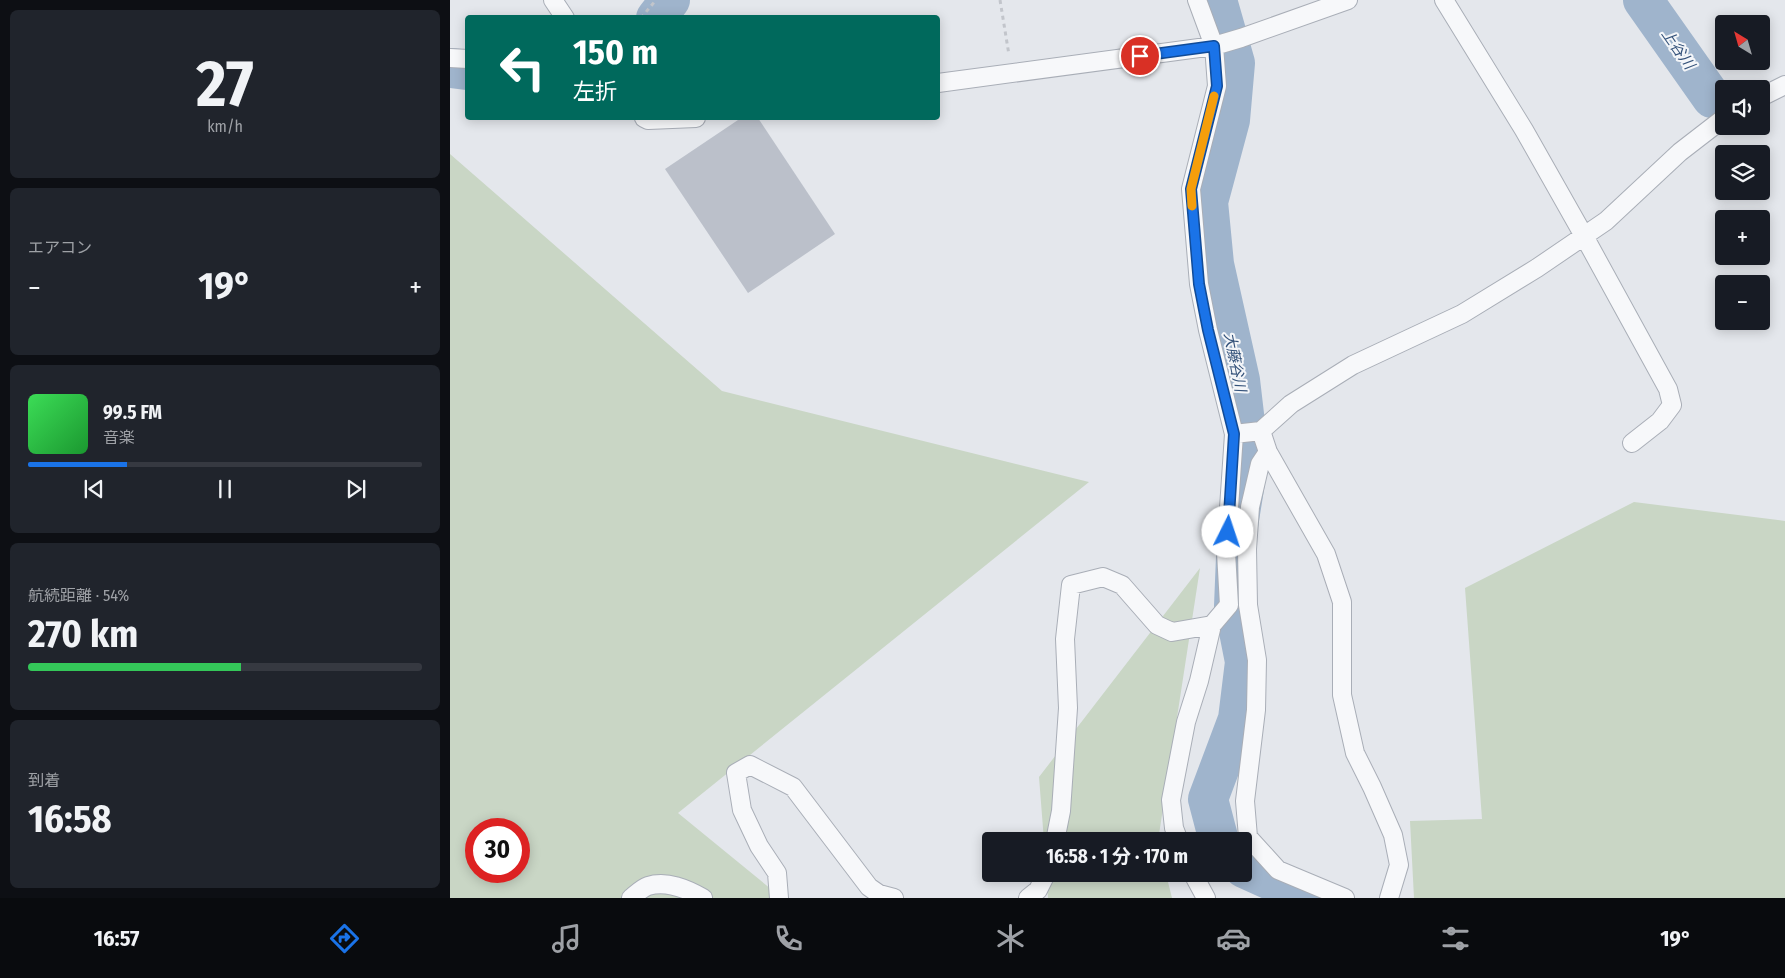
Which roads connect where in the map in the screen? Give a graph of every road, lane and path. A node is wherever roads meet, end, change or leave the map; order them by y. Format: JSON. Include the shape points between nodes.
{"nodes":[{"id":1,"x":553,"y":0,"type":"edge"},
{"id":2,"x":656,"y":0,"type":"edge"},
{"id":3,"x":1000,"y":0,"type":"edge"},
{"id":4,"x":1197,"y":0,"type":"edge"},
{"id":5,"x":1348,"y":0,"type":"edge"},
{"id":6,"x":1444,"y":0,"type":"edge"},
{"id":7,"x":563,"y":15,"type":"edge"},
{"id":8,"x":644,"y":15,"type":"edge"},
{"id":9,"x":1226,"y":43,"type":"junction"},
{"id":10,"x":450,"y":58,"type":"edge"},
{"id":11,"x":465,"y":59,"type":"edge"},
{"id":12,"x":1011,"y":73,"type":"junction"},
{"id":13,"x":940,"y":83,"type":"edge"},
{"id":14,"x":1785,"y":85,"type":"edge"},
{"id":15,"x":1770,"y":92,"type":"edge"},
{"id":16,"x":1715,"y":125,"type":"edge"},
{"id":17,"x":1584,"y":236,"type":"junction"},
{"id":18,"x":1248,"y":433,"type":"junction"},
{"id":19,"x":1632,"y":444,"type":"dead end"},
{"id":20,"x":1268,"y":452,"type":"junction"},
{"id":21,"x":1212,"y":626,"type":"junction"},
{"id":22,"x":1057,"y":832,"type":"edge"},
{"id":23,"x":1176,"y":832,"type":"edge"},
{"id":24,"x":1042,"y":882,"type":"edge"},
{"id":25,"x":1197,"y":882,"type":"edge"},
{"id":26,"x":632,"y":898,"type":"edge"},
{"id":27,"x":703,"y":898,"type":"edge"},
{"id":28,"x":779,"y":898,"type":"edge"},
{"id":29,"x":894,"y":898,"type":"edge"},
{"id":30,"x":1028,"y":898,"type":"edge"},
{"id":31,"x":1206,"y":898,"type":"edge"},
{"id":32,"x":1345,"y":898,"type":"edge"},
{"id":33,"x":1389,"y":898,"type":"edge"}],
"edges":[{"from":1,"to":7,"type":"street"},
{"from":2,"to":8,"type":"path"},
{"from":3,"to":12,"type":"path"},
{"from":4,"to":9,"type":"street"},
{"from":5,"to":9,"type":"street"},
{"from":6,"to":17,"type":"street"},
{"from":9,"to":12,"type":"street"},
{"from":9,"to":18,"type":"street","via":[[1191,189],[1199,284],[1208,330]]},
{"from":10,"to":11,"type":"street"},
{"from":12,"to":13,"type":"street"},
{"from":14,"to":15,"type":"street"},
{"from":16,"to":17,"type":"street","via":[[1680,152],[1606,221]]},
{"from":17,"to":18,"type":"street","via":[[1462,314],[1345,370]]},
{"from":17,"to":19,"type":"street","via":[[1668,389],[1672,405],[1660,421]]},
{"from":18,"to":20,"type":"street"},
{"from":18,"to":21,"type":"street","via":[[1226,552],[1229,605]]},
{"from":20,"to":32,"type":"street","via":[[1260,464],[1250,507],[1247,549],[1248,604],[1257,660],[1256,710],[1245,801],[1248,836],[1278,870]]},
{"from":20,"to":33,"type":"street","via":[[1326,554],[1342,602],[1342,695],[1350,734],[1355,753],[1393,835],[1400,865]]},
{"from":21,"to":22,"type":"street","via":[[1172,632],[1157,625],[1122,585],[1103,577],[1071,585],[1065,638],[1068,708]]},
{"from":21,"to":23,"type":"street","via":[[1186,722],[1171,800]]},
{"from":24,"to":30,"type":"street"},
{"from":25,"to":31,"type":"street"},
{"from":26,"to":27,"type":"street","via":[[647,886],[670,885]]},
{"from":28,"to":29,"type":"street","via":[[777,873],[759,846],[742,810],[736,773],[750,765],[794,787],[869,887]]}]}
